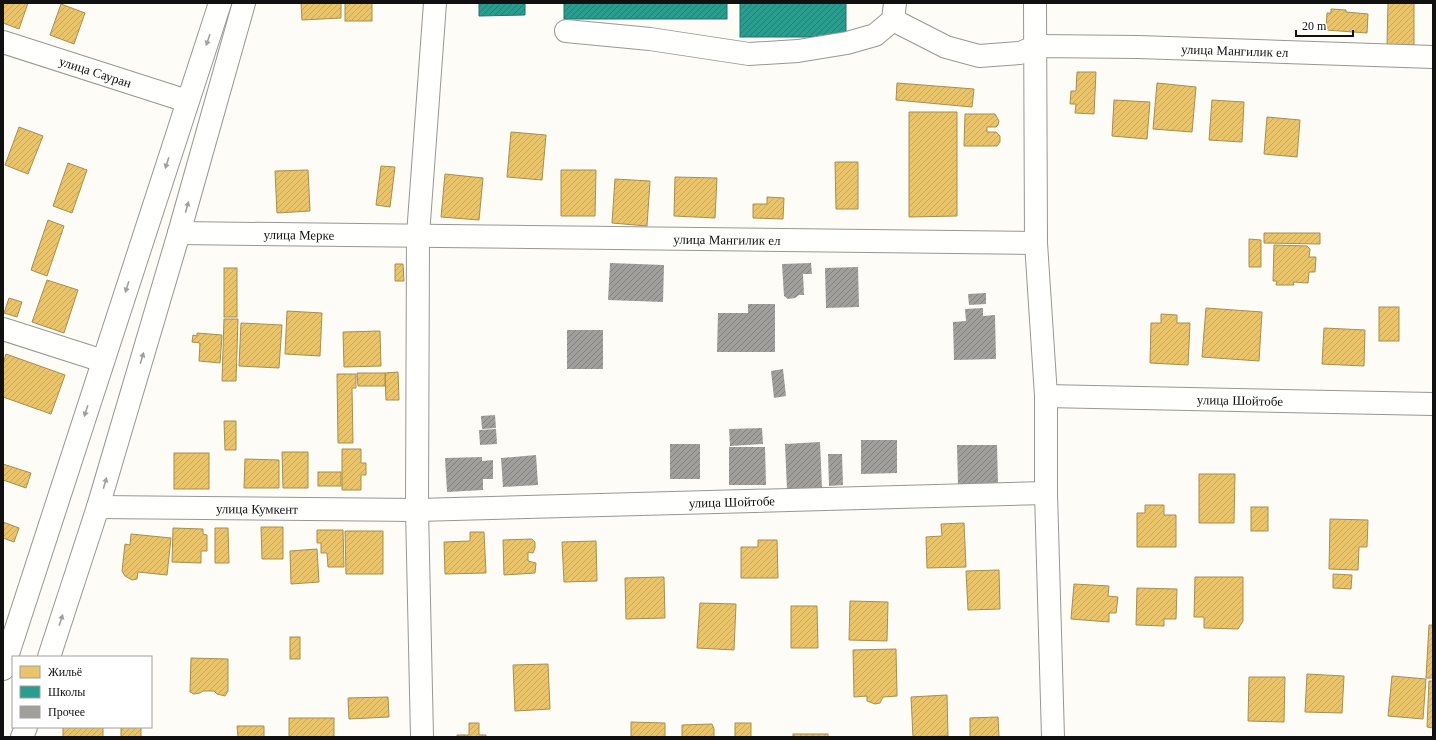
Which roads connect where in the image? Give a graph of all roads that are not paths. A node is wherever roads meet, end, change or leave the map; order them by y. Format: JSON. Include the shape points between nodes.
{"nodes":[{"id":1,"x":220,"y":3,"type":"edge"},
{"id":2,"x":244,"y":3,"type":"edge"},
{"id":3,"x":435,"y":3,"type":"edge"},
{"id":4,"x":1035,"y":3,"type":"edge"},
{"id":5,"x":894,"y":11,"type":"edge"},
{"id":6,"x":566,"y":31,"type":"dead end"},
{"id":7,"x":3,"y":42,"type":"edge"},
{"id":8,"x":1028,"y":50,"type":"junction"},
{"id":9,"x":1433,"y":57,"type":"edge"},
{"id":10,"x":187,"y":101,"type":"junction"},
{"id":11,"x":179,"y":233,"type":"junction"},
{"id":12,"x":418,"y":235,"type":"junction"},
{"id":13,"x":1036,"y":243,"type":"junction"},
{"id":14,"x":3,"y":329,"type":"edge"},
{"id":15,"x":103,"y":361,"type":"junction"},
{"id":16,"x":1046,"y":396,"type":"junction"},
{"id":17,"x":1433,"y":404,"type":"edge"},
{"id":18,"x":1046,"y":493,"type":"junction"},
{"id":19,"x":98,"y":507,"type":"junction"},
{"id":20,"x":417,"y":510,"type":"junction"},
{"id":21,"x":10,"y":624,"type":"edge"},
{"id":22,"x":49,"y":656,"type":"edge"},
{"id":23,"x":3,"y":669,"type":"edge"},
{"id":24,"x":422,"y":737,"type":"edge"},
{"id":25,"x":1053,"y":737,"type":"edge"}],
"edges":[{"from":1,"to":10,"type":"street","one_way":true},
{"from":11,"to":2,"type":"street","one_way":true},
{"from":3,"to":12,"type":"street"},
{"from":4,"to":8,"type":"street"},
{"from":5,"to":6,"type":"street","via":[[875,35],[847,43],[798,51],[749,54],[650,39]]},
{"from":5,"to":8,"type":"street","name":"улица Мангилик ел","via":[[946,47],[979,56]]},
{"from":7,"to":10,"type":"street","name":"улица Сауран"},
{"from":8,"to":9,"type":"street","name":"улица Мангилик ел","via":[[1138,47]]},
{"from":8,"to":13,"type":"street"},
{"from":10,"to":15,"type":"street","one_way":true},
{"from":11,"to":12,"type":"street","name":"улица Мерке"},
{"from":19,"to":11,"type":"street","one_way":true},
{"from":12,"to":13,"type":"street","name":"улица Мангилик ел"},
{"from":12,"to":20,"type":"street"},
{"from":13,"to":16,"type":"street"},
{"from":14,"to":15,"type":"street"},
{"from":15,"to":21,"type":"street","one_way":true},
{"from":16,"to":17,"type":"street","name":"улица Шойтобе"},
{"from":16,"to":18,"type":"street"},
{"from":18,"to":20,"type":"street","name":"улица Шойтобе"},
{"from":18,"to":25,"type":"street"},
{"from":19,"to":20,"type":"street","name":"улица Кумкент"},
{"from":22,"to":19,"type":"street","one_way":true},
{"from":20,"to":24,"type":"street"},
{"from":21,"to":23,"type":"street"}]}
